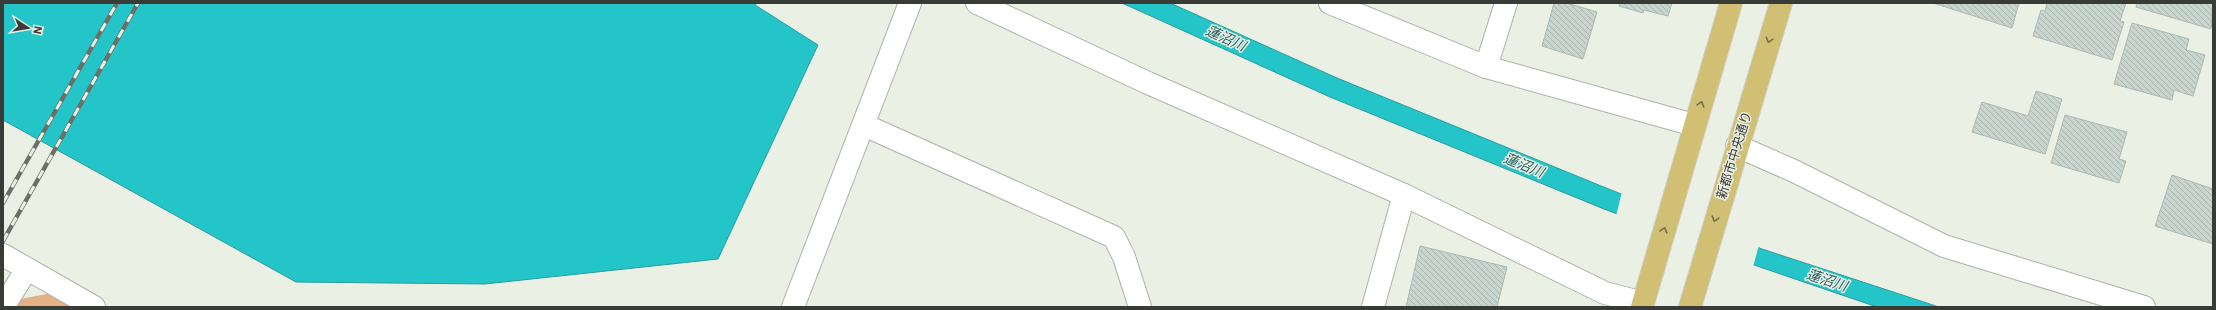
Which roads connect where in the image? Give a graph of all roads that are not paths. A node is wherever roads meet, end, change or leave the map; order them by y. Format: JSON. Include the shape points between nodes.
{"nodes":[{"id":1,"x":910,"y":3,"type":"edge"},
{"id":2,"x":976,"y":3,"type":"edge"},
{"id":3,"x":1330,"y":3,"type":"edge"},
{"id":4,"x":1506,"y":3,"type":"edge"},
{"id":5,"x":1731,"y":3,"type":"edge"},
{"id":6,"x":1781,"y":3,"type":"edge"},
{"id":7,"x":1486,"y":67,"type":"junction"},
{"id":8,"x":864,"y":125,"type":"junction"},
{"id":9,"x":1694,"y":125,"type":"junction"},
{"id":10,"x":1737,"y":146,"type":"junction"},
{"id":11,"x":1404,"y":195,"type":"junction"},
{"id":12,"x":3,"y":255,"type":"edge"},
{"id":13,"x":28,"y":269,"type":"junction"},
{"id":14,"x":1642,"y":305,"type":"edge"},
{"id":15,"x":3,"y":307,"type":"edge"},
{"id":16,"x":94,"y":307,"type":"edge"},
{"id":17,"x":793,"y":307,"type":"edge"},
{"id":18,"x":1140,"y":307,"type":"edge"},
{"id":19,"x":1374,"y":307,"type":"edge"},
{"id":20,"x":1690,"y":307,"type":"edge"},
{"id":21,"x":2144,"y":307,"type":"edge"}],
"edges":[{"from":1,"to":8,"type":"street"},
{"from":2,"to":11,"type":"street","via":[[1148,83]]},
{"from":3,"to":7,"type":"street"},
{"from":4,"to":7,"type":"street"},
{"from":9,"to":5,"type":"main road","one_way":true},
{"from":6,"to":10,"type":"main road","name":"新都市中央通り","one_way":true},
{"from":7,"to":9,"type":"street"},
{"from":8,"to":17,"type":"street"},
{"from":8,"to":18,"type":"street","via":[[1114,238],[1124,256]]},
{"from":14,"to":9,"type":"main road","one_way":true},
{"from":10,"to":20,"type":"main road","name":"新都市中央通り","one_way":true},
{"from":10,"to":21,"type":"street","via":[[1794,171],[1944,246]]},
{"from":11,"to":14,"type":"street","via":[[1605,293]]},
{"from":11,"to":19,"type":"street"},
{"from":12,"to":13,"type":"street"},
{"from":13,"to":15,"type":"street"},
{"from":13,"to":16,"type":"street"}]}
